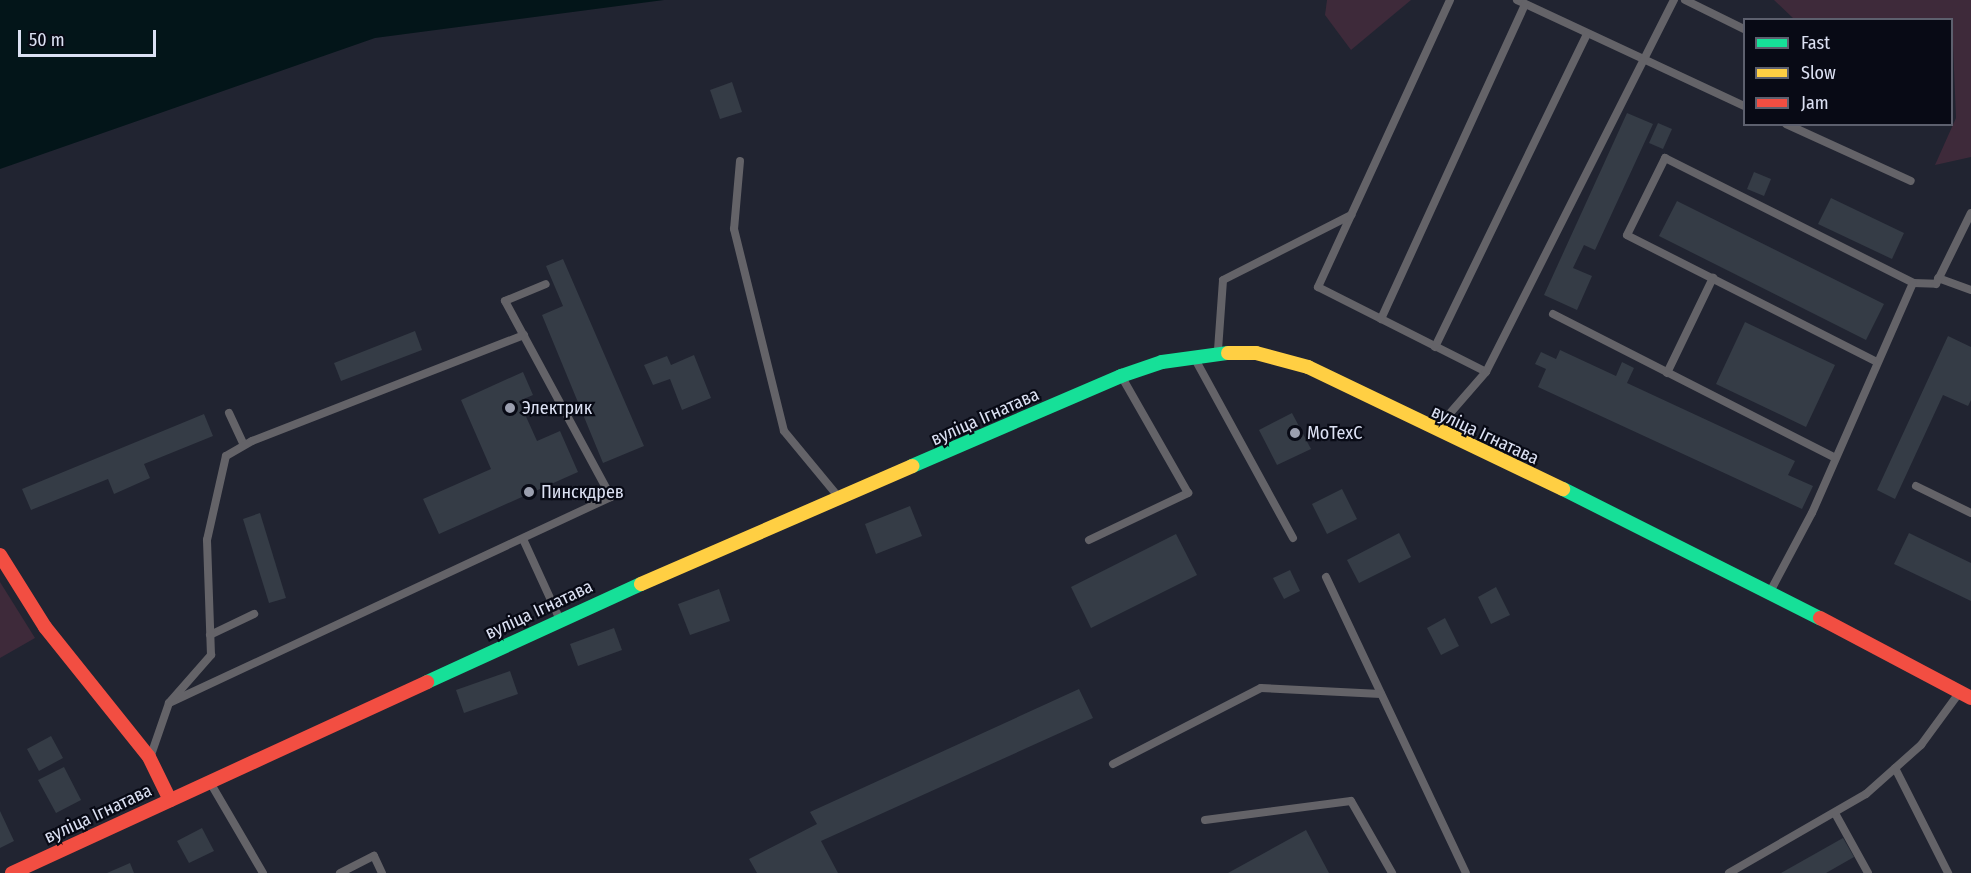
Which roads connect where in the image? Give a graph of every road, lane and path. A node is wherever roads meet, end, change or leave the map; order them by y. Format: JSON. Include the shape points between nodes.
{"nodes":[{"id":1,"x":1450,"y":0,"type":"edge"},
{"id":2,"x":1674,"y":0,"type":"edge"},
{"id":3,"x":1685,"y":0,"type":"edge"},
{"id":4,"x":1521,"y":2,"type":"edge"},
{"id":5,"x":1743,"y":29,"type":"edge"},
{"id":6,"x":1587,"y":34,"type":"junction"},
{"id":7,"x":1644,"y":61,"type":"junction"},
{"id":8,"x":1743,"y":106,"type":"edge"},
{"id":9,"x":1790,"y":126,"type":"edge"},
{"id":10,"x":740,"y":161,"type":"dead end"},
{"id":11,"x":1911,"y":181,"type":"dead end"},
{"id":12,"x":1971,"y":213,"type":"edge"},
{"id":13,"x":1351,"y":215,"type":"junction"},
{"id":14,"x":1713,"y":278,"type":"junction"},
{"id":15,"x":1938,"y":278,"type":"junction"},
{"id":16,"x":1913,"y":283,"type":"junction"},
{"id":17,"x":546,"y":284,"type":"dead end"},
{"id":18,"x":1971,"y":290,"type":"edge"},
{"id":19,"x":1553,"y":314,"type":"dead end"},
{"id":20,"x":1381,"y":319,"type":"junction"},
{"id":21,"x":524,"y":335,"type":"junction"},
{"id":22,"x":1436,"y":347,"type":"junction"},
{"id":23,"x":1218,"y":353,"type":"junction"},
{"id":24,"x":1193,"y":356,"type":"junction"},
{"id":25,"x":1875,"y":361,"type":"junction"},
{"id":26,"x":1486,"y":372,"type":"junction"},
{"id":27,"x":1667,"y":373,"type":"junction"},
{"id":28,"x":1121,"y":376,"type":"junction"},
{"id":29,"x":229,"y":412,"type":"dead end"},
{"id":30,"x":1433,"y":431,"type":"junction"},
{"id":31,"x":244,"y":445,"type":"junction"},
{"id":32,"x":1832,"y":456,"type":"junction"},
{"id":33,"x":1916,"y":486,"type":"dead end"},
{"id":34,"x":841,"y":500,"type":"junction"},
{"id":35,"x":1971,"y":513,"type":"edge"},
{"id":36,"x":523,"y":538,"type":"junction"},
{"id":37,"x":1293,"y":538,"type":"dead end"},
{"id":38,"x":1089,"y":540,"type":"dead end"},
{"id":39,"x":0,"y":555,"type":"edge"},
{"id":40,"x":1326,"y":577,"type":"dead end"},
{"id":41,"x":1769,"y":593,"type":"junction"},
{"id":42,"x":254,"y":614,"type":"dead end"},
{"id":43,"x":560,"y":620,"type":"junction"},
{"id":44,"x":210,"y":635,"type":"junction"},
{"id":45,"x":1381,"y":694,"type":"junction"},
{"id":46,"x":1968,"y":697,"type":"edge"},
{"id":47,"x":169,"y":704,"type":"junction"},
{"id":48,"x":149,"y":757,"type":"junction"},
{"id":49,"x":1113,"y":764,"type":"dead end"},
{"id":50,"x":1895,"y":768,"type":"junction"},
{"id":51,"x":209,"y":781,"type":"junction"},
{"id":52,"x":170,"y":800,"type":"junction"},
{"id":53,"x":1836,"y":815,"type":"junction"},
{"id":54,"x":1205,"y":820,"type":"dead end"},
{"id":55,"x":12,"y":873,"type":"edge"},
{"id":56,"x":263,"y":873,"type":"edge"},
{"id":57,"x":340,"y":873,"type":"edge"},
{"id":58,"x":382,"y":873,"type":"edge"},
{"id":59,"x":1392,"y":873,"type":"edge"},
{"id":60,"x":1466,"y":873,"type":"edge"},
{"id":61,"x":1729,"y":873,"type":"edge"},
{"id":62,"x":1868,"y":873,"type":"edge"},
{"id":63,"x":1948,"y":873,"type":"edge"}],
"edges":[{"from":1,"to":13,"type":"lane"},
{"from":2,"to":7,"type":"lane"},
{"from":3,"to":5,"type":"lane"},
{"from":4,"to":6,"type":"lane"},
{"from":4,"to":20,"type":"lane"},
{"from":6,"to":7,"type":"lane"},
{"from":6,"to":22,"type":"lane"},
{"from":7,"to":8,"type":"lane"},
{"from":7,"to":26,"type":"lane"},
{"from":9,"to":11,"type":"lane"},
{"from":10,"to":34,"type":"lane","via":[[734,230],[784,431]]},
{"from":12,"to":15,"type":"lane"},
{"from":13,"to":20,"type":"lane","via":[[1318,287]]},
{"from":13,"to":23,"type":"lane","via":[[1223,280]]},
{"from":14,"to":16,"type":"lane","via":[[1627,234],[1665,158]]},
{"from":14,"to":25,"type":"lane"},
{"from":14,"to":27,"type":"lane"},
{"from":15,"to":16,"type":"lane","via":[[1936,284]]},
{"from":15,"to":18,"type":"lane"},
{"from":16,"to":25,"type":"lane"},
{"from":17,"to":21,"type":"lane","via":[[505,301]]},
{"from":19,"to":27,"type":"lane"},
{"from":20,"to":22,"type":"lane"},
{"from":21,"to":31,"type":"lane"},
{"from":21,"to":36,"type":"lane","via":[[611,497]]},
{"from":22,"to":26,"type":"lane"},
{"from":23,"to":24,"type":"street","name":"вуліца Ігнатава"},
{"from":23,"to":30,"type":"street","name":"вуліца Ігнатава","via":[[1256,353],[1308,367]]},
{"from":24,"to":28,"type":"street","name":"вуліца Ігнатава"},
{"from":24,"to":37,"type":"lane"},
{"from":25,"to":32,"type":"lane"},
{"from":26,"to":30,"type":"lane"},
{"from":27,"to":32,"type":"lane"},
{"from":28,"to":34,"type":"street","name":"вуліца Ігнатава"},
{"from":28,"to":38,"type":"lane","via":[[1188,493]]},
{"from":29,"to":31,"type":"lane"},
{"from":30,"to":41,"type":"street","name":"вуліца Ігнатава","via":[[1693,551]]},
{"from":31,"to":44,"type":"lane","via":[[226,456],[207,540]]},
{"from":32,"to":41,"type":"lane","via":[[1812,513]]},
{"from":33,"to":35,"type":"lane"},
{"from":34,"to":43,"type":"street","name":"вуліца Ігнатава"},
{"from":36,"to":43,"type":"lane"},
{"from":36,"to":47,"type":"lane"},
{"from":39,"to":48,"type":"street","via":[[45,627]]},
{"from":40,"to":45,"type":"lane"},
{"from":41,"to":46,"type":"street","name":"вуліца Ігнатава"},
{"from":42,"to":44,"type":"lane"},
{"from":43,"to":51,"type":"street","name":"вуліца Ігнатава"},
{"from":44,"to":47,"type":"lane","via":[[211,655]]},
{"from":45,"to":49,"type":"lane","via":[[1261,688]]},
{"from":45,"to":60,"type":"lane"},
{"from":46,"to":50,"type":"lane"},
{"from":47,"to":48,"type":"lane"},
{"from":48,"to":52,"type":"street"},
{"from":50,"to":53,"type":"lane"},
{"from":50,"to":63,"type":"lane"},
{"from":51,"to":52,"type":"street","name":"вуліца Ігнатава"},
{"from":51,"to":56,"type":"lane"},
{"from":52,"to":55,"type":"street","name":"вуліца Ігнатава"},
{"from":53,"to":61,"type":"lane"},
{"from":53,"to":62,"type":"lane"},
{"from":54,"to":59,"type":"lane","via":[[1351,801]]},
{"from":57,"to":58,"type":"lane","via":[[374,856]]}]}
